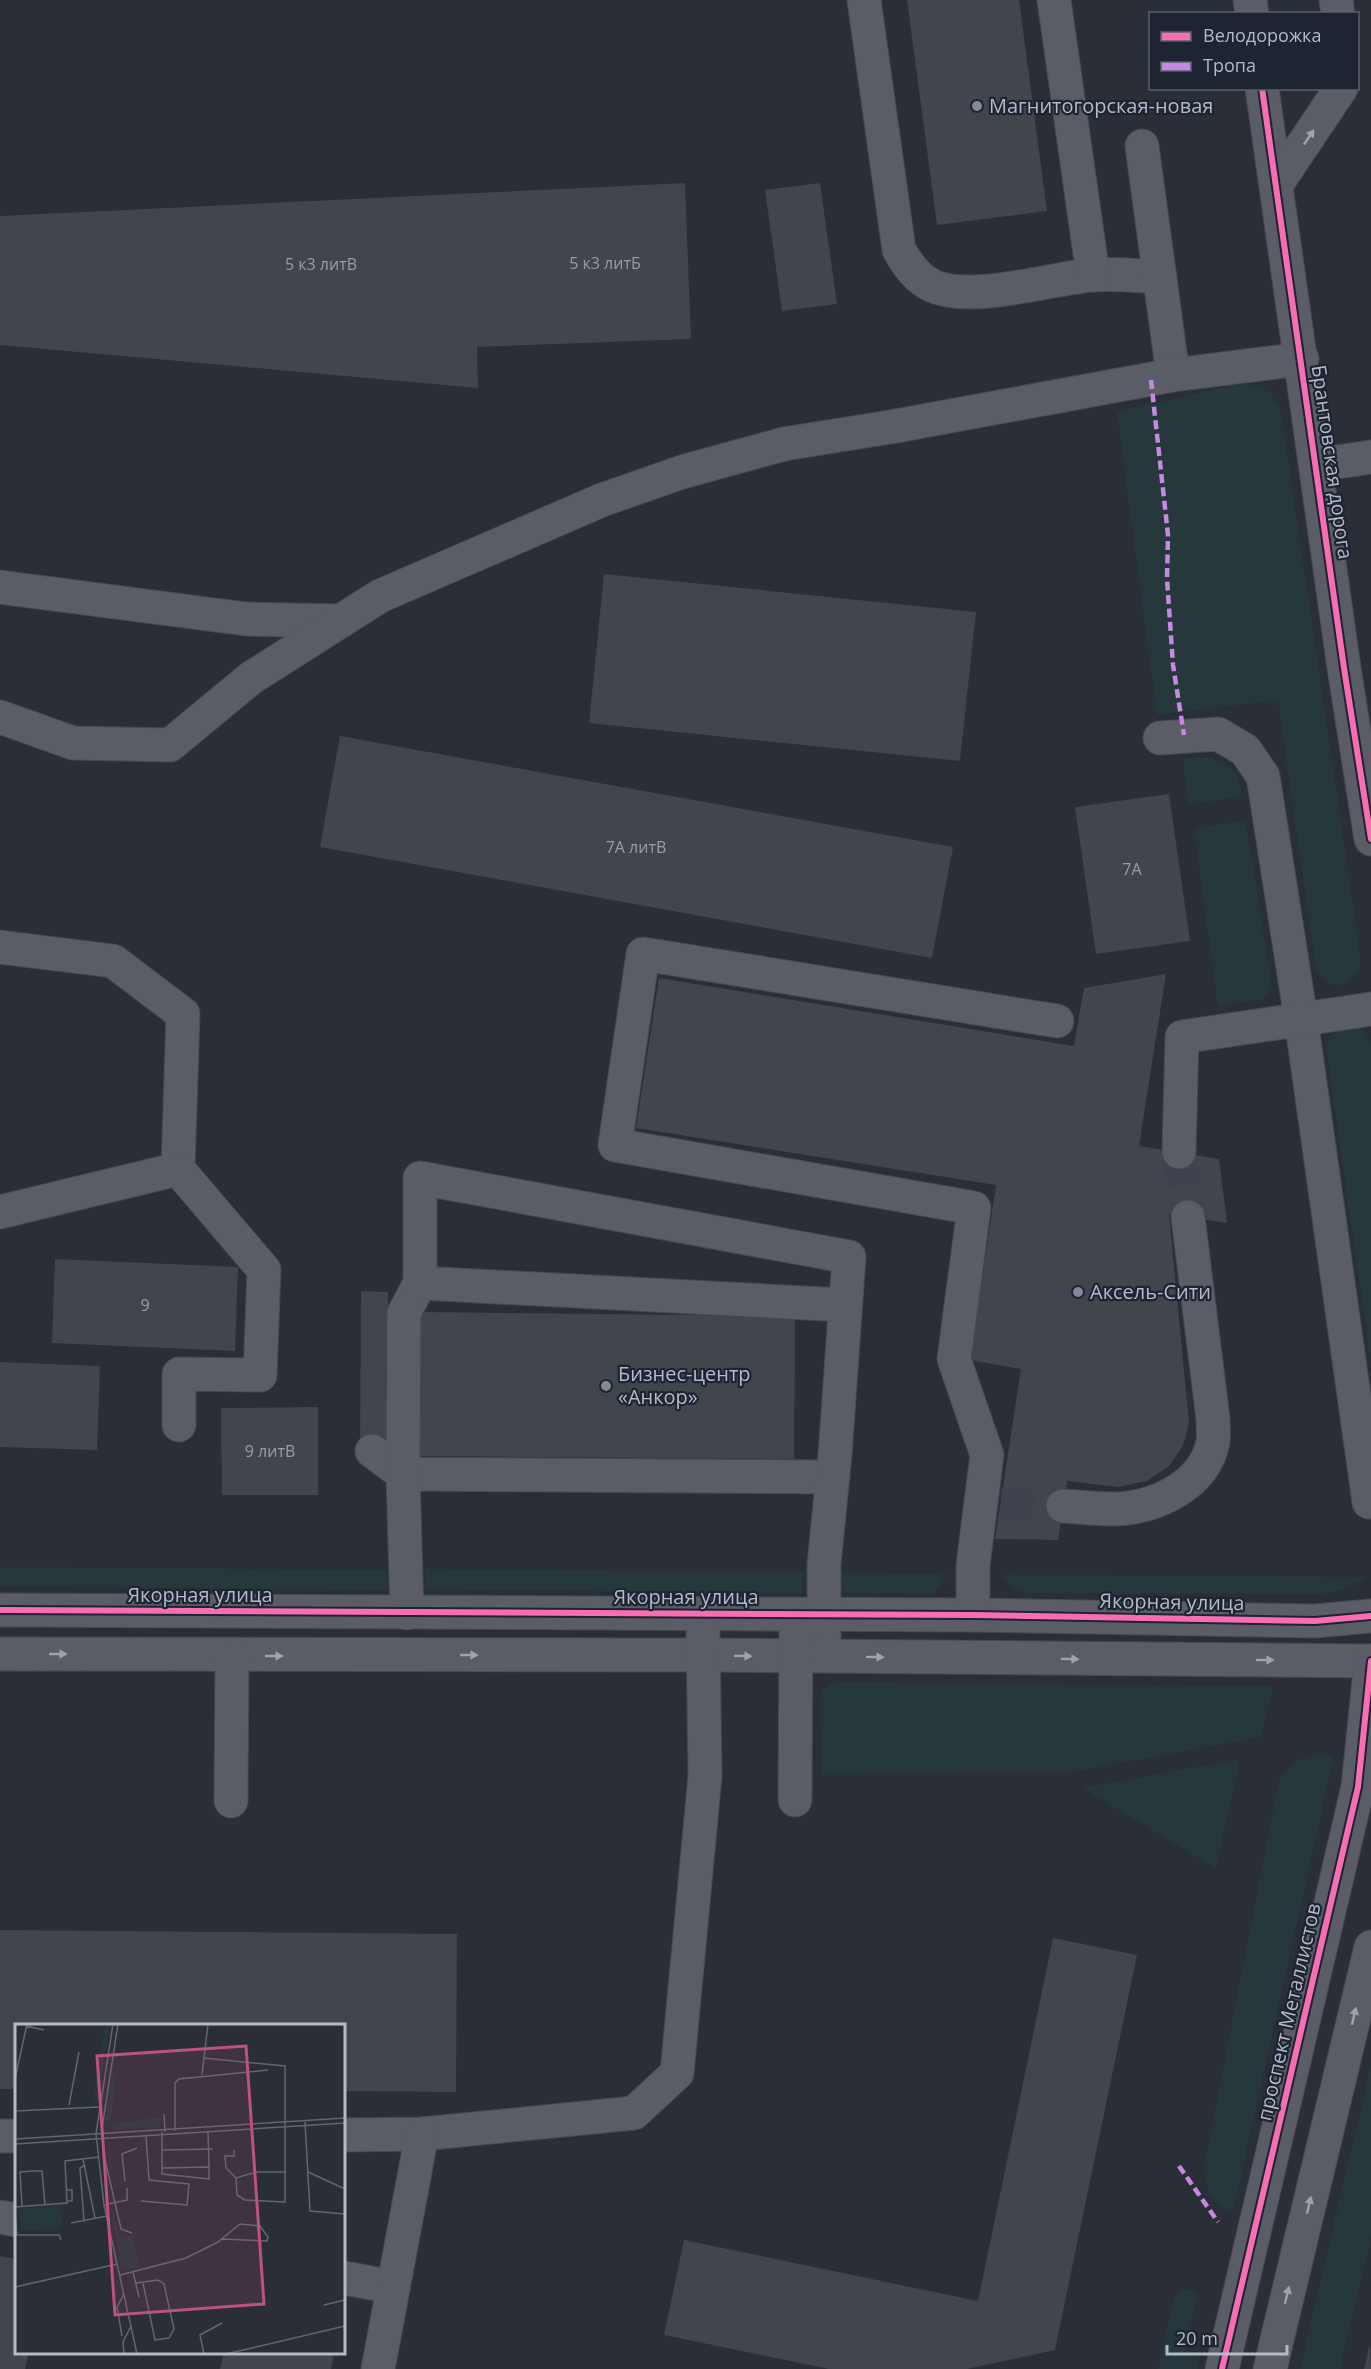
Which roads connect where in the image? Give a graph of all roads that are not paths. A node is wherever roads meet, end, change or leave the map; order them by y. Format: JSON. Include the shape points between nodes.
{"nodes":[{"id":1,"x":864,"y":0,"type":"edge"},
{"id":2,"x":1054,"y":0,"type":"edge"},
{"id":3,"x":1262,"y":90,"type":"edge"},
{"id":4,"x":1340,"y":90,"type":"edge"},
{"id":5,"x":1142,"y":146,"type":"dead end"},
{"id":6,"x":1276,"y":185,"type":"junction"},
{"id":7,"x":1093,"y":274,"type":"junction"},
{"id":8,"x":1160,"y":277,"type":"junction"},
{"id":9,"x":1302,"y":359,"type":"junction"},
{"id":10,"x":1173,"y":375,"type":"junction"},
{"id":11,"x":1371,"y":457,"type":"edge"},
{"id":12,"x":1316,"y":465,"type":"junction"},
{"id":13,"x":0,"y":587,"type":"edge"},
{"id":14,"x":341,"y":621,"type":"junction"},
{"id":15,"x":1358,"y":667,"type":"edge"},
{"id":16,"x":0,"y":717,"type":"edge"},
{"id":17,"x":1160,"y":738,"type":"dead end"},
{"id":18,"x":1371,"y":839,"type":"edge"},
{"id":19,"x":0,"y":947,"type":"edge"},
{"id":20,"x":1371,"y":1009,"type":"edge"},
{"id":21,"x":1301,"y":1019,"type":"junction"},
{"id":22,"x":1057,"y":1021,"type":"dead end"},
{"id":23,"x":1179,"y":1152,"type":"tunnel mouth"},
{"id":24,"x":178,"y":1169,"type":"junction"},
{"id":25,"x":0,"y":1212,"type":"edge"},
{"id":26,"x":1188,"y":1217,"type":"tunnel mouth"},
{"id":27,"x":420,"y":1283,"type":"junction"},
{"id":28,"x":845,"y":1305,"type":"junction"},
{"id":29,"x":179,"y":1425,"type":"dead end"},
{"id":30,"x":372,"y":1451,"type":"dead end"},
{"id":31,"x":402,"y":1474,"type":"junction"},
{"id":32,"x":833,"y":1477,"type":"junction"},
{"id":33,"x":1369,"y":1502,"type":"dead end"},
{"id":34,"x":1063,"y":1506,"type":"tunnel mouth"},
{"id":35,"x":0,"y":1610,"type":"edge"},
{"id":36,"x":407,"y":1613,"type":"junction"},
{"id":37,"x":703,"y":1614,"type":"junction"},
{"id":38,"x":810,"y":1614,"type":"junction"},
{"id":39,"x":974,"y":1615,"type":"junction"},
{"id":40,"x":1371,"y":1616,"type":"edge"},
{"id":41,"x":0,"y":1654,"type":"edge"},
{"id":42,"x":702,"y":1655,"type":"junction"},
{"id":43,"x":232,"y":1656,"type":"junction"},
{"id":44,"x":810,"y":1656,"type":"junction"},
{"id":45,"x":1371,"y":1661,"type":"edge"},
{"id":46,"x":795,"y":1800,"type":"dead end"},
{"id":47,"x":231,"y":1801,"type":"dead end"},
{"id":48,"x":1371,"y":1947,"type":"edge"},
{"id":49,"x":422,"y":2134,"type":"junction"},
{"id":50,"x":345,"y":2135,"type":"edge"},
{"id":51,"x":0,"y":2217,"type":"edge"},
{"id":52,"x":15,"y":2220,"type":"edge"},
{"id":53,"x":345,"y":2278,"type":"edge"},
{"id":54,"x":393,"y":2287,"type":"junction"},
{"id":55,"x":378,"y":2369,"type":"edge"},
{"id":56,"x":1222,"y":2369,"type":"edge"},
{"id":57,"x":1270,"y":2369,"type":"edge"}],
"edges":[{"from":1,"to":7,"type":"street","via":[[899,250],[912,271],[932,286],[959,291],[992,290]]},
{"from":2,"to":7,"type":"street"},
{"from":3,"to":6,"type":"street","name":"Брантовская дорога"},
{"from":6,"to":4,"type":"street","one_way":true},
{"from":5,"to":8,"type":"street"},
{"from":6,"to":9,"type":"street","name":"Брантовская дорога"},
{"from":7,"to":8,"type":"street"},
{"from":8,"to":10,"type":"street"},
{"from":9,"to":10,"type":"street"},
{"from":9,"to":12,"type":"street","name":"Брантовская дорога"},
{"from":10,"to":14,"type":"street","via":[[784,444],[682,472],[602,500],[390,592]]},
{"from":11,"to":12,"type":"street"},
{"from":12,"to":15,"type":"street","name":"Брантовская дорога"},
{"from":13,"to":14,"type":"street","via":[[246,619]]},
{"from":14,"to":16,"type":"street","via":[[251,678],[170,745],[73,743]]},
{"from":15,"to":18,"type":"street","name":"Брантовская дорога"},
{"from":17,"to":21,"type":"street","via":[[1218,734],[1245,750],[1263,776]]},
{"from":19,"to":24,"type":"street","via":[[113,960],[183,1014]]},
{"from":20,"to":21,"type":"street"},
{"from":21,"to":23,"type":"street","via":[[1182,1037]]},
{"from":21,"to":33,"type":"street"},
{"from":22,"to":39,"type":"street","via":[[643,954],[615,1145],[974,1208],[954,1359],[987,1455],[991,1504],[973,1565]]},
{"from":24,"to":25,"type":"street"},
{"from":24,"to":29,"type":"street","via":[[264,1270],[260,1375],[179,1374]]},
{"from":26,"to":34,"type":"street","via":[[1213,1419],[1213,1442],[1204,1466],[1191,1482],[1170,1495],[1143,1504],[1115,1509]]},
{"from":27,"to":28,"type":"street"},
{"from":27,"to":28,"type":"street","via":[[420,1178],[849,1257]]},
{"from":27,"to":31,"type":"street","via":[[404,1312]]},
{"from":28,"to":32,"type":"street"},
{"from":30,"to":31,"type":"street"},
{"from":31,"to":32,"type":"street"},
{"from":31,"to":36,"type":"street"},
{"from":32,"to":38,"type":"street","via":[[824,1564]]},
{"from":35,"to":36,"type":"street","name":"Якорная улица"},
{"from":36,"to":37,"type":"street","name":"Якорная улица"},
{"from":37,"to":38,"type":"street","name":"Якорная улица"},
{"from":37,"to":42,"type":"street"},
{"from":38,"to":39,"type":"street","name":"Якорная улица"},
{"from":38,"to":44,"type":"street"},
{"from":39,"to":40,"type":"street","name":"Якорная улица","via":[[1315,1621]]},
{"from":41,"to":43,"type":"street","one_way":true},
{"from":43,"to":42,"type":"street","one_way":true},
{"from":42,"to":44,"type":"street","one_way":true},
{"from":42,"to":49,"type":"street","via":[[705,1776],[677,2073],[634,2113]]},
{"from":43,"to":47,"type":"street"},
{"from":44,"to":45,"type":"street","one_way":true},
{"from":44,"to":46,"type":"street"},
{"from":45,"to":56,"type":"street","name":"проспект Металлистов","via":[[1358,1787]]},
{"from":57,"to":48,"type":"street","one_way":true},
{"from":49,"to":50,"type":"street"},
{"from":49,"to":54,"type":"street"},
{"from":51,"to":52,"type":"street"},
{"from":53,"to":54,"type":"street"},
{"from":54,"to":55,"type":"street"}]}
